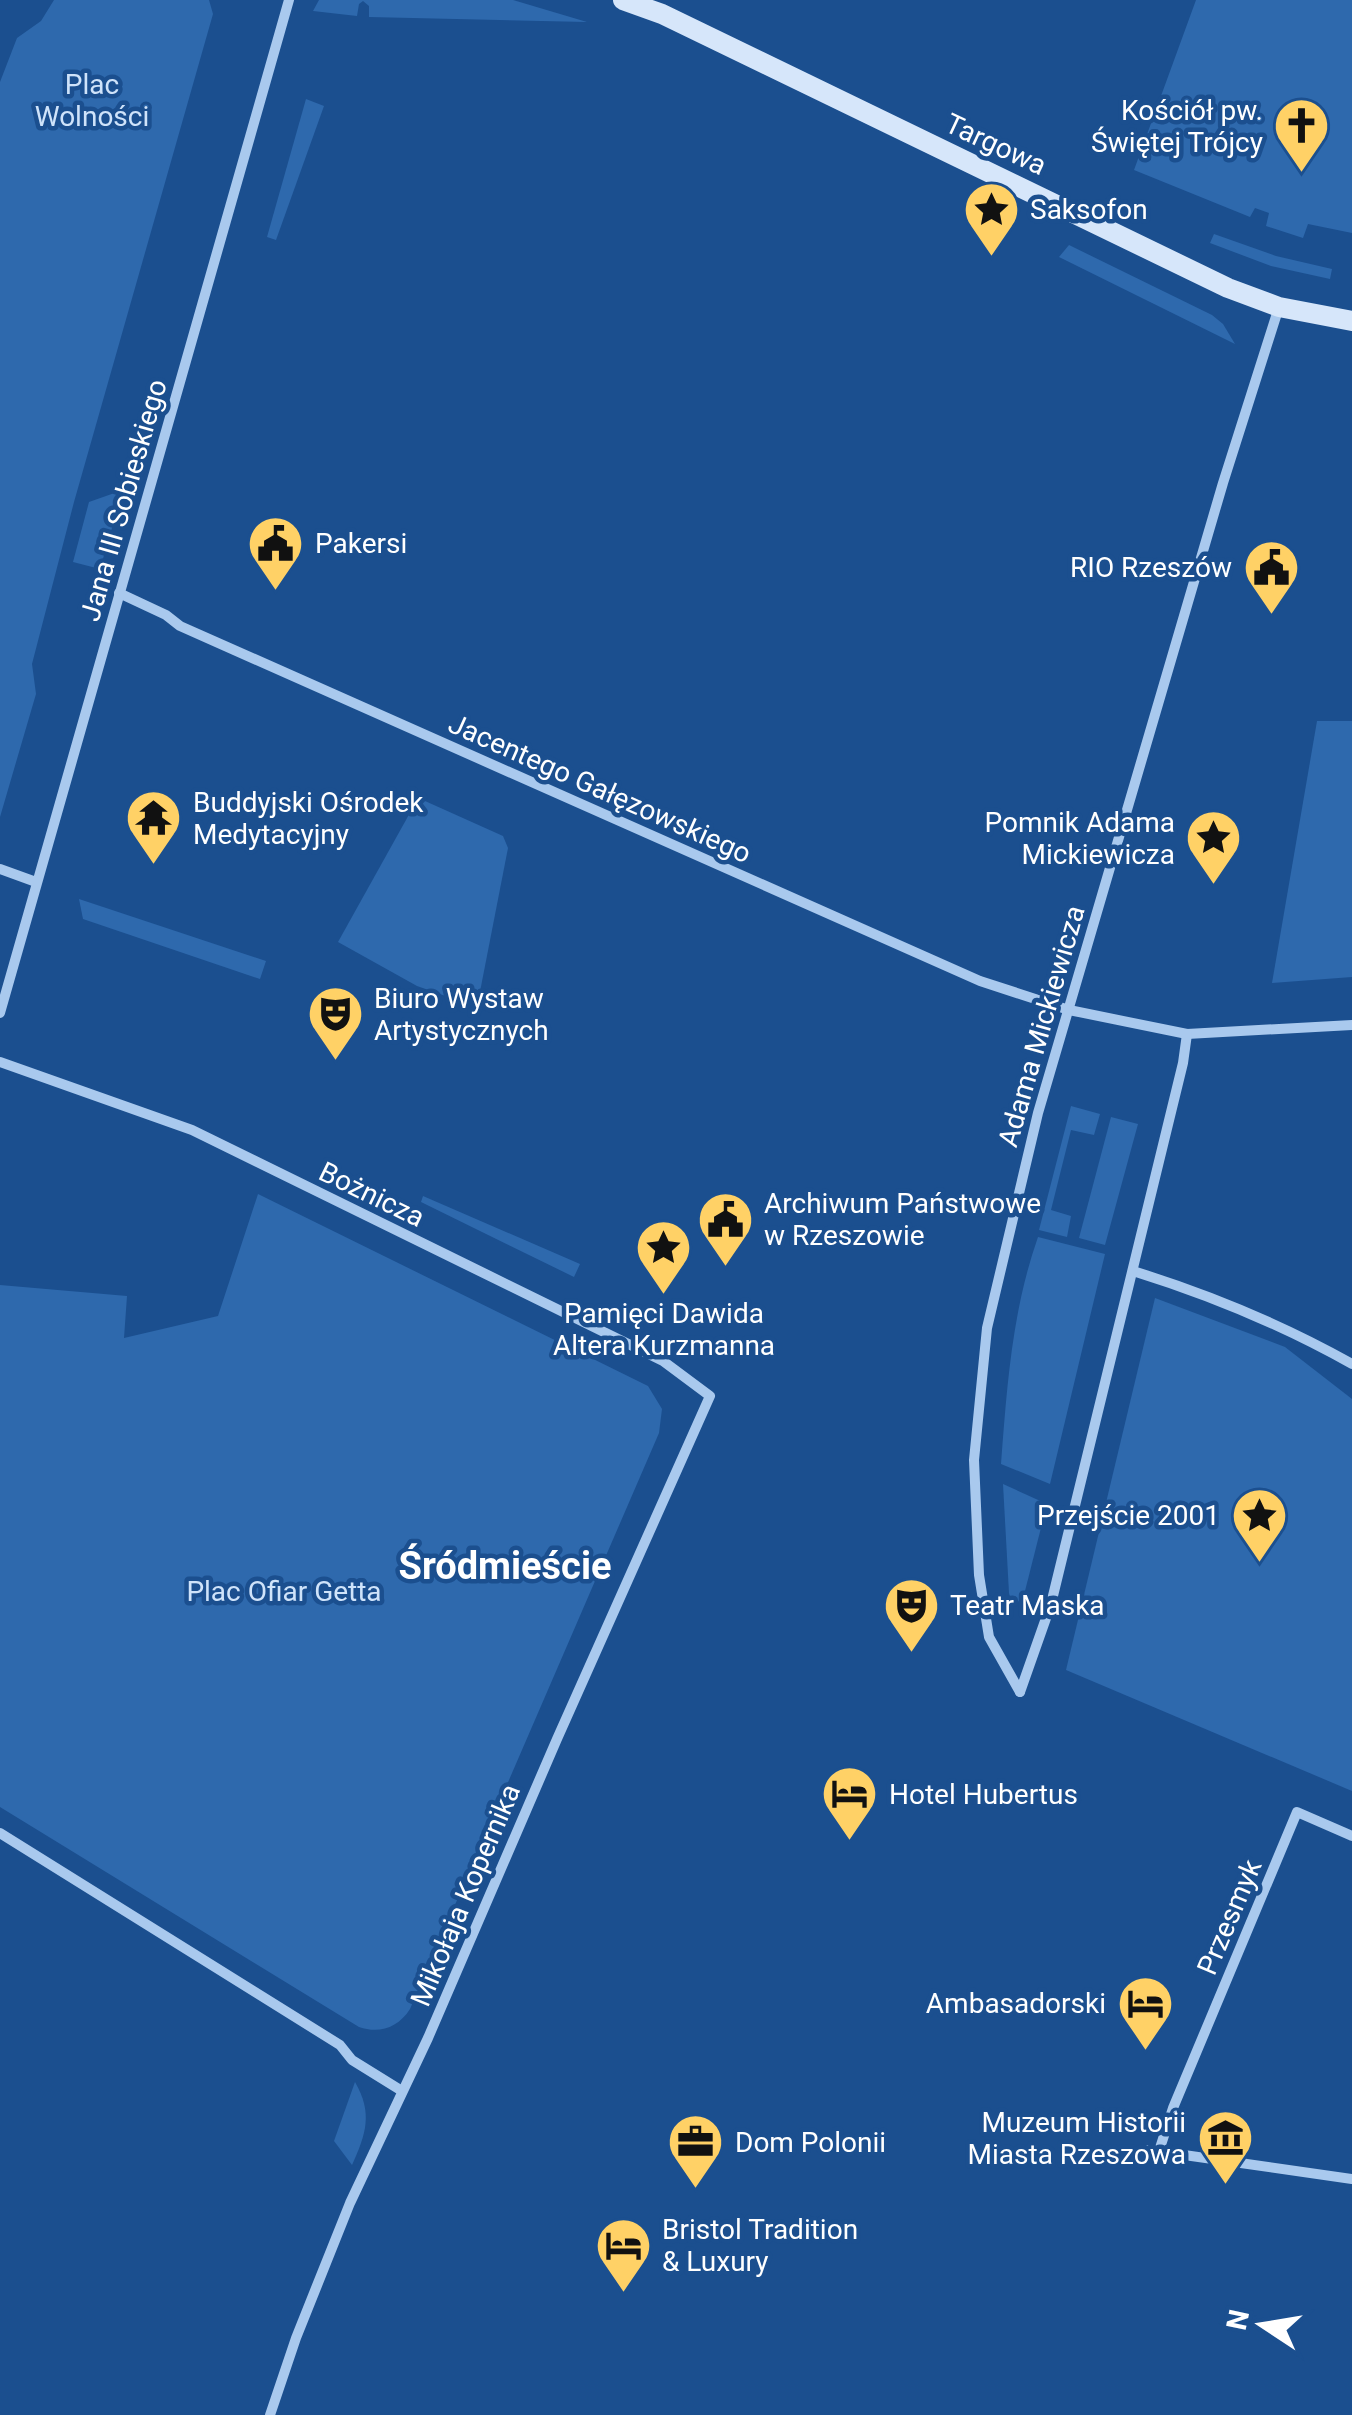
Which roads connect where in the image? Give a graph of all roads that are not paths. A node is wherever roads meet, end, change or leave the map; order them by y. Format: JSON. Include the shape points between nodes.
{"nodes":[{"id":1,"x":289,"y":0,"type":"edge"},
{"id":2,"x":622,"y":0,"type":"edge"},
{"id":3,"x":1279,"y":307,"type":"junction"},
{"id":4,"x":1352,"y":322,"type":"edge"},
{"id":5,"x":119,"y":594,"type":"junction"},
{"id":6,"x":0,"y":870,"type":"edge"},
{"id":7,"x":36,"y":882,"type":"junction"},
{"id":8,"x":1068,"y":1010,"type":"junction"},
{"id":9,"x":0,"y":1013,"type":"edge"},
{"id":10,"x":1352,"y":1025,"type":"edge"},
{"id":11,"x":1187,"y":1034,"type":"junction"},
{"id":12,"x":0,"y":1062,"type":"edge"},
{"id":13,"x":1132,"y":1272,"type":"junction"},
{"id":14,"x":1352,"y":1364,"type":"edge"},
{"id":15,"x":710,"y":1396,"type":"joint"},
{"id":16,"x":0,"y":1833,"type":"edge"},
{"id":17,"x":1352,"y":1836,"type":"edge"},
{"id":18,"x":402,"y":2091,"type":"junction"},
{"id":19,"x":1352,"y":2179,"type":"edge"},
{"id":20,"x":270,"y":2415,"type":"edge"}],
"edges":[{"from":1,"to":5,"type":"street","name":"Jana III Sobieskiego"},
{"from":2,"to":3,"type":"street","name":"Targowa"},
{"from":3,"to":4,"type":"street","name":"Targowa"},
{"from":3,"to":8,"type":"street","name":"Adama Mickiewicza"},
{"from":5,"to":7,"type":"street","name":"Jana III Sobieskiego"},
{"from":5,"to":8,"type":"street","name":"Jacentego Gałęzowskiego","via":[[912,952]]},
{"from":6,"to":7,"type":"street"},
{"from":7,"to":9,"type":"street","name":"Jana III Sobieskiego"},
{"from":8,"to":11,"type":"street","name":"Jacentego Gałęzowskiego"},
{"from":8,"to":13,"type":"street","name":"Adama Mickiewicza","via":[[999,1266],[977,1420],[979,1575],[990,1638],[1020,1692],[1051,1604]]},
{"from":10,"to":11,"type":"street","name":"Jacentego Gałęzowskiego"},
{"from":11,"to":13,"type":"street","name":"Adama Mickiewicza"},
{"from":12,"to":15,"type":"street","name":"Bożnicza","via":[[192,1130],[664,1361]]},
{"from":13,"to":14,"type":"street","via":[[1285,1326]]},
{"from":15,"to":18,"type":"street","name":"Mikołaja Kopernika"},
{"from":16,"to":18,"type":"street","via":[[340,2045]]},
{"from":17,"to":19,"type":"street","name":"Przesmyk","via":[[1297,1812],[1154,2150]]},
{"from":18,"to":20,"type":"street","name":"Mikołaja Kopernika","via":[[344,2220]]}]}
